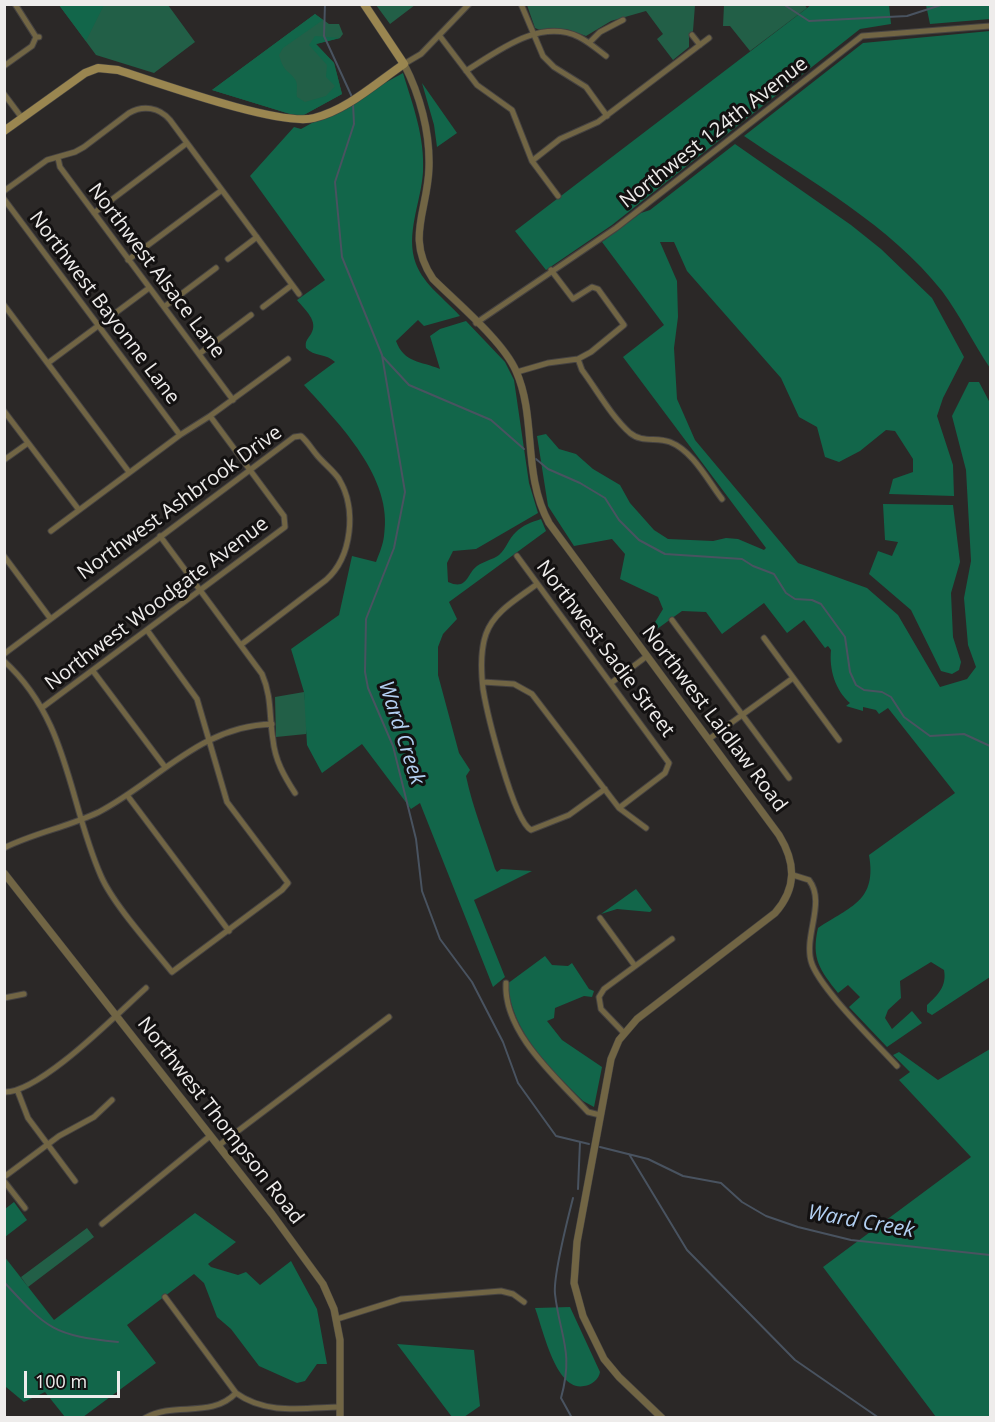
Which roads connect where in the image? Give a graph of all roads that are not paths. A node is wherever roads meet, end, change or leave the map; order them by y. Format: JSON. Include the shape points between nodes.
{"nodes":[{"id":1,"x":15,"y":4,"type":"edge"},
{"id":2,"x":364,"y":4,"type":"edge"},
{"id":3,"x":469,"y":4,"type":"edge"},
{"id":4,"x":521,"y":4,"type":"edge"},
{"id":5,"x":622,"y":20,"type":"dead end"},
{"id":6,"x":990,"y":26,"type":"edge"},
{"id":7,"x":438,"y":35,"type":"junction"},
{"id":8,"x":692,"y":35,"type":"dead end"},
{"id":9,"x":532,"y":36,"type":"junction"},
{"id":10,"x":709,"y":38,"type":"dead end"},
{"id":11,"x":589,"y":43,"type":"junction"},
{"id":12,"x":700,"y":45,"type":"junction"},
{"id":13,"x":606,"y":56,"type":"dead end"},
{"id":14,"x":404,"y":64,"type":"junction"},
{"id":15,"x":4,"y":66,"type":"edge"},
{"id":16,"x":466,"y":71,"type":"junction"},
{"id":17,"x":4,"y":94,"type":"edge"},
{"id":18,"x":607,"y":116,"type":"junction"},
{"id":19,"x":22,"y":118,"type":"junction"},
{"id":20,"x":4,"y":131,"type":"edge"},
{"id":21,"x":187,"y":143,"type":"junction"},
{"id":22,"x":58,"y":158,"type":"junction"},
{"id":23,"x":532,"y":161,"type":"junction"},
{"id":24,"x":222,"y":190,"type":"junction"},
{"id":25,"x":4,"y":191,"type":"edge"},
{"id":26,"x":558,"y":196,"type":"dead end"},
{"id":27,"x":4,"y":198,"type":"edge"},
{"id":28,"x":94,"y":213,"type":"junction"},
{"id":29,"x":257,"y":237,"type":"junction"},
{"id":30,"x":228,"y":259,"type":"dead end"},
{"id":31,"x":128,"y":260,"type":"junction"},
{"id":32,"x":216,"y":268,"type":"dead end"},
{"id":33,"x":551,"y":270,"type":"junction"},
{"id":34,"x":292,"y":285,"type":"junction"},
{"id":35,"x":149,"y":288,"type":"junction"},
{"id":36,"x":299,"y":294,"type":"dead end"},
{"id":37,"x":4,"y":305,"type":"edge"},
{"id":38,"x":164,"y":307,"type":"junction"},
{"id":39,"x":263,"y":307,"type":"dead end"},
{"id":40,"x":12,"y":315,"type":"junction"},
{"id":41,"x":251,"y":315,"type":"dead end"},
{"id":42,"x":4,"y":320,"type":"edge"},
{"id":43,"x":476,"y":323,"type":"junction"},
{"id":44,"x":99,"y":326,"type":"junction"},
{"id":45,"x":199,"y":354,"type":"junction"},
{"id":46,"x":288,"y":359,"type":"dead end"},
{"id":47,"x":578,"y":359,"type":"junction"},
{"id":48,"x":48,"y":363,"type":"junction"},
{"id":49,"x":517,"y":372,"type":"junction"},
{"id":50,"x":233,"y":400,"type":"junction"},
{"id":51,"x":4,"y":411,"type":"edge"},
{"id":52,"x":210,"y":416,"type":"junction"},
{"id":53,"x":180,"y":435,"type":"junction"},
{"id":54,"x":28,"y":443,"type":"junction"},
{"id":55,"x":4,"y":460,"type":"edge"},
{"id":56,"x":249,"y":470,"type":"junction"},
{"id":57,"x":129,"y":472,"type":"junction"},
{"id":58,"x":722,"y":499,"type":"dead end"},
{"id":59,"x":79,"y":510,"type":"junction"},
{"id":60,"x":51,"y":531,"type":"dead end"},
{"id":61,"x":160,"y":536,"type":"junction"},
{"id":62,"x":4,"y":556,"type":"edge"},
{"id":63,"x":517,"y":556,"type":"dead end"},
{"id":64,"x":537,"y":584,"type":"junction"},
{"id":65,"x":200,"y":590,"type":"junction"},
{"id":66,"x":50,"y":618,"type":"junction"},
{"id":67,"x":672,"y":620,"type":"dead end"},
{"id":68,"x":147,"y":630,"type":"junction"},
{"id":69,"x":764,"y":638,"type":"dead end"},
{"id":70,"x":242,"y":644,"type":"junction"},
{"id":71,"x":4,"y":654,"type":"edge"},
{"id":72,"x":647,"y":656,"type":"junction"},
{"id":73,"x":4,"y":661,"type":"edge"},
{"id":74,"x":93,"y":671,"type":"junction"},
{"id":75,"x":793,"y":678,"type":"junction"},
{"id":76,"x":483,"y":682,"type":"junction"},
{"id":77,"x":611,"y":683,"type":"junction"},
{"id":78,"x":43,"y":707,"type":"junction"},
{"id":79,"x":742,"y":715,"type":"junction"},
{"id":80,"x":272,"y":724,"type":"junction"},
{"id":81,"x":208,"y":740,"type":"junction"},
{"id":82,"x":709,"y":740,"type":"junction"},
{"id":83,"x":839,"y":740,"type":"dead end"},
{"id":84,"x":165,"y":766,"type":"junction"},
{"id":85,"x":789,"y":778,"type":"dead end"},
{"id":86,"x":605,"y":789,"type":"junction"},
{"id":87,"x":295,"y":793,"type":"dead end"},
{"id":88,"x":127,"y":795,"type":"junction"},
{"id":89,"x":619,"y":808,"type":"junction"},
{"id":90,"x":82,"y":819,"type":"junction"},
{"id":91,"x":646,"y":828,"type":"dead end"},
{"id":92,"x":4,"y":849,"type":"edge"},
{"id":93,"x":4,"y":873,"type":"edge"},
{"id":94,"x":793,"y":875,"type":"junction"},
{"id":95,"x":600,"y":918,"type":"dead end"},
{"id":96,"x":229,"y":931,"type":"junction"},
{"id":97,"x":672,"y":939,"type":"dead end"},
{"id":98,"x":635,"y":966,"type":"junction"},
{"id":99,"x":506,"y":983,"type":"dead end"},
{"id":100,"x":146,"y":988,"type":"dead end"},
{"id":101,"x":24,"y":994,"type":"dead end"},
{"id":102,"x":4,"y":998,"type":"edge"},
{"id":103,"x":115,"y":1015,"type":"junction"},
{"id":104,"x":389,"y":1017,"type":"dead end"},
{"id":105,"x":624,"y":1033,"type":"junction"},
{"id":106,"x":897,"y":1066,"type":"dead end"},
{"id":107,"x":4,"y":1092,"type":"edge"},
{"id":108,"x":18,"y":1092,"type":"junction"},
{"id":109,"x":112,"y":1100,"type":"dead end"},
{"id":110,"x":600,"y":1115,"type":"junction"},
{"id":111,"x":210,"y":1136,"type":"junction"},
{"id":112,"x":48,"y":1144,"type":"junction"},
{"id":113,"x":218,"y":1146,"type":"junction"},
{"id":114,"x":4,"y":1179,"type":"edge"},
{"id":115,"x":75,"y":1181,"type":"dead end"},
{"id":116,"x":25,"y":1208,"type":"dead end"},
{"id":117,"x":102,"y":1224,"type":"dead end"},
{"id":118,"x":165,"y":1297,"type":"dead end"},
{"id":119,"x":524,"y":1302,"type":"dead end"},
{"id":120,"x":337,"y":1319,"type":"junction"},
{"id":121,"x":236,"y":1393,"type":"junction"},
{"id":122,"x":340,"y":1407,"type":"junction"},
{"id":123,"x":198,"y":1409,"type":"junction"},
{"id":124,"x":145,"y":1418,"type":"edge"},
{"id":125,"x":199,"y":1418,"type":"edge"},
{"id":126,"x":340,"y":1418,"type":"edge"},
{"id":127,"x":662,"y":1418,"type":"edge"}],
"edges":[{"from":1,"to":15,"type":"street","via":[[37,37],[32,46]]},
{"from":2,"to":14,"type":"main road","name":"Northwest Laidlaw Road"},
{"from":3,"to":7,"type":"street"},
{"from":4,"to":9,"type":"street"},
{"from":5,"to":11,"type":"street"},
{"from":6,"to":33,"type":"street","name":"Northwest 124th Avenue","via":[[862,36],[616,228]]},
{"from":7,"to":14,"type":"street","via":[[421,54]]},
{"from":7,"to":16,"type":"street"},
{"from":8,"to":12,"type":"street"},
{"from":9,"to":11,"type":"street","via":[[556,31]]},
{"from":9,"to":16,"type":"street","via":[[512,42]]},
{"from":9,"to":18,"type":"street","via":[[543,56],[583,84]]},
{"from":10,"to":12,"type":"street"},
{"from":11,"to":13,"type":"street"},
{"from":12,"to":18,"type":"street"},
{"from":14,"to":19,"type":"main road","via":[[334,111],[308,120],[287,119],[102,68],[80,76]]},
{"from":14,"to":43,"type":"street","name":"Northwest Laidlaw Road","via":[[421,107],[429,152],[419,254],[433,279]]},
{"from":16,"to":23,"type":"street","via":[[483,90],[512,110]]},
{"from":17,"to":19,"type":"street"},
{"from":18,"to":23,"type":"street","via":[[560,139]]},
{"from":19,"to":20,"type":"main road"},
{"from":21,"to":22,"type":"street","via":[[165,114],[152,108],[137,108],[75,153]]},
{"from":21,"to":24,"type":"street"},
{"from":21,"to":28,"type":"street"},
{"from":22,"to":25,"type":"street","via":[[40,164]]},
{"from":22,"to":28,"type":"street","name":"Northwest Alsace Lane","via":[[60,167]]},
{"from":23,"to":26,"type":"street"},
{"from":24,"to":29,"type":"street"},
{"from":24,"to":31,"type":"street"},
{"from":27,"to":44,"type":"street","name":"Northwest Bayonne Lane"},
{"from":28,"to":31,"type":"street","name":"Northwest Alsace Lane"},
{"from":29,"to":30,"type":"street"},
{"from":29,"to":34,"type":"street"},
{"from":31,"to":35,"type":"street","name":"Northwest Alsace Lane"},
{"from":32,"to":38,"type":"street"},
{"from":33,"to":43,"type":"street","name":"Northwest 124th Avenue"},
{"from":33,"to":47,"type":"street","via":[[573,299],[592,287],[598,289],[624,325]]},
{"from":34,"to":36,"type":"street"},
{"from":34,"to":39,"type":"street"},
{"from":35,"to":38,"type":"street","name":"Northwest Alsace Lane"},
{"from":35,"to":44,"type":"street"},
{"from":37,"to":40,"type":"street"},
{"from":38,"to":45,"type":"street","name":"Northwest Alsace Lane"},
{"from":40,"to":42,"type":"street"},
{"from":40,"to":48,"type":"street"},
{"from":41,"to":45,"type":"street"},
{"from":43,"to":49,"type":"street","name":"Northwest Laidlaw Road","via":[[506,354]]},
{"from":44,"to":48,"type":"street"},
{"from":44,"to":53,"type":"street","name":"Northwest Bayonne Lane"},
{"from":45,"to":50,"type":"street","name":"Northwest Alsace Lane"},
{"from":46,"to":50,"type":"street"},
{"from":47,"to":49,"type":"street"},
{"from":47,"to":58,"type":"street","via":[[582,370],[629,432],[639,438],[675,445],[690,457]]},
{"from":48,"to":57,"type":"street"},
{"from":49,"to":72,"type":"street","name":"Northwest Laidlaw Road","via":[[534,481],[544,514]]},
{"from":50,"to":52,"type":"street"},
{"from":51,"to":54,"type":"street"},
{"from":52,"to":53,"type":"street"},
{"from":52,"to":56,"type":"street"},
{"from":53,"to":57,"type":"street"},
{"from":54,"to":55,"type":"street"},
{"from":54,"to":59,"type":"street"},
{"from":56,"to":61,"type":"street","name":"Northwest Ashbrook Drive"},
{"from":56,"to":65,"type":"street","name":"Northwest Woodgate Avenue","via":[[286,523]]},
{"from":56,"to":70,"type":"street","name":"Northwest Ashbrook Drive","via":[[294,436],[302,436],[338,478],[347,500],[348,516],[346,548],[336,571]]},
{"from":57,"to":59,"type":"street"},
{"from":59,"to":60,"type":"street"},
{"from":61,"to":65,"type":"street"},
{"from":61,"to":66,"type":"street","name":"Northwest Ashbrook Drive"},
{"from":62,"to":66,"type":"street"},
{"from":63,"to":64,"type":"street","name":"Northwest Sadie Street"},
{"from":64,"to":76,"type":"street","via":[[490,625],[484,641]]},
{"from":64,"to":77,"type":"street","name":"Northwest Sadie Street"},
{"from":65,"to":68,"type":"street","name":"Northwest Woodgate Avenue"},
{"from":65,"to":70,"type":"street"},
{"from":66,"to":71,"type":"street","name":"Northwest Ashbrook Drive"},
{"from":67,"to":79,"type":"street"},
{"from":68,"to":74,"type":"street","name":"Northwest Woodgate Avenue"},
{"from":68,"to":81,"type":"street","via":[[194,694]]},
{"from":69,"to":75,"type":"street"},
{"from":70,"to":80,"type":"street","via":[[266,682]]},
{"from":72,"to":77,"type":"street"},
{"from":72,"to":82,"type":"street","name":"Northwest Laidlaw Road"},
{"from":73,"to":78,"type":"street"},
{"from":74,"to":78,"type":"street","name":"Northwest Woodgate Avenue"},
{"from":74,"to":84,"type":"street"},
{"from":75,"to":79,"type":"street"},
{"from":75,"to":83,"type":"street"},
{"from":76,"to":86,"type":"street","via":[[514,684],[532,694]]},
{"from":76,"to":86,"type":"street","via":[[506,780],[529,829],[569,815]]},
{"from":77,"to":89,"type":"street","name":"Northwest Sadie Street","via":[[669,766]]},
{"from":78,"to":90,"type":"street","via":[[54,729]]},
{"from":79,"to":82,"type":"street"},
{"from":79,"to":85,"type":"street"},
{"from":80,"to":81,"type":"street","via":[[240,728]]},
{"from":80,"to":87,"type":"street","via":[[278,760]]},
{"from":81,"to":84,"type":"street"},
{"from":81,"to":96,"type":"street","via":[[227,801],[288,885]]},
{"from":82,"to":94,"type":"street","name":"Northwest Laidlaw Road","via":[[788,849]]},
{"from":84,"to":88,"type":"street"},
{"from":86,"to":89,"type":"street"},
{"from":88,"to":90,"type":"street"},
{"from":88,"to":96,"type":"street"},
{"from":89,"to":91,"type":"street"},
{"from":90,"to":92,"type":"street"},
{"from":90,"to":96,"type":"street","via":[[104,883],[172,972]]},
{"from":93,"to":103,"type":"street","name":"Northwest Thompson Road"},
{"from":94,"to":105,"type":"street","via":[[790,893],[775,913]]},
{"from":94,"to":106,"type":"street","via":[[808,880],[815,892],[809,946],[816,973]]},
{"from":95,"to":98,"type":"street"},
{"from":97,"to":98,"type":"street"},
{"from":98,"to":105,"type":"street","via":[[599,997],[601,1009]]},
{"from":99,"to":110,"type":"street","via":[[516,1022],[531,1050],[588,1112]]},
{"from":100,"to":103,"type":"street"},
{"from":101,"to":102,"type":"street"},
{"from":103,"to":108,"type":"street","via":[[42,1078]]},
{"from":103,"to":111,"type":"street","name":"Northwest Thompson Road"},
{"from":104,"to":113,"type":"street"},
{"from":105,"to":110,"type":"street","via":[[612,1053]]},
{"from":107,"to":108,"type":"street"},
{"from":108,"to":112,"type":"street","via":[[28,1118]]},
{"from":109,"to":112,"type":"street","via":[[88,1121]]},
{"from":110,"to":127,"type":"street","via":[[574,1263],[575,1291],[604,1359]]},
{"from":111,"to":113,"type":"street","name":"Northwest Thompson Road"},
{"from":111,"to":117,"type":"street"},
{"from":112,"to":114,"type":"street"},
{"from":112,"to":115,"type":"street"},
{"from":113,"to":120,"type":"street","name":"Northwest Thompson Road","via":[[310,1264]]},
{"from":114,"to":116,"type":"street"},
{"from":118,"to":121,"type":"street"},
{"from":119,"to":120,"type":"street","via":[[501,1291],[416,1297],[393,1300]]},
{"from":120,"to":122,"type":"street","name":"Northwest Thompson Road"},
{"from":121,"to":122,"type":"street","via":[[261,1407]]},
{"from":121,"to":123,"type":"street","via":[[220,1405]]},
{"from":122,"to":126,"type":"street","name":"Northwest Thompson Road"},
{"from":123,"to":124,"type":"street","via":[[164,1410]]},
{"from":123,"to":125,"type":"street"}]}
